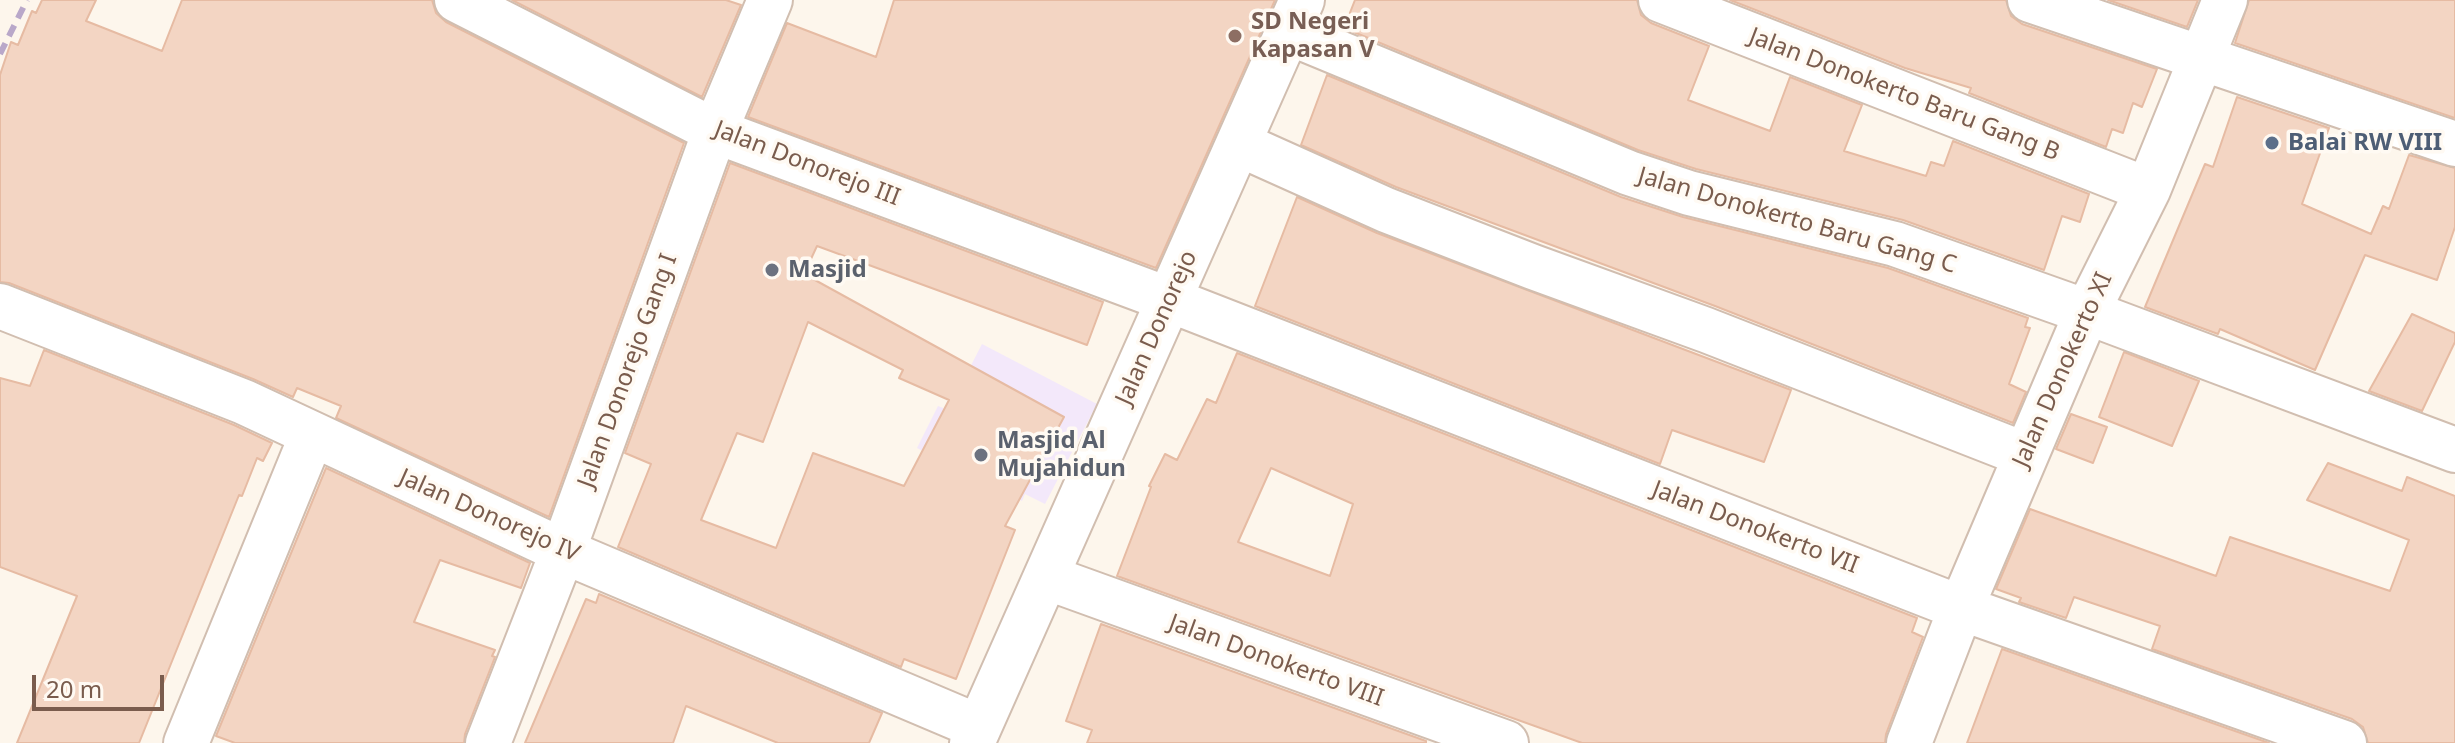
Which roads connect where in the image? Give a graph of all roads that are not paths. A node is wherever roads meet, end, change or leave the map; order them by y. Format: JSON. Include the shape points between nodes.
{"nodes":[{"id":1,"x":457,"y":0,"type":"edge"},
{"id":2,"x":770,"y":0,"type":"edge"},
{"id":3,"x":1661,"y":0,"type":"edge"},
{"id":4,"x":2030,"y":0,"type":"edge"},
{"id":5,"x":2225,"y":0,"type":"edge"},
{"id":6,"x":1295,"y":16,"type":"edge"},
{"id":7,"x":2202,"y":57,"type":"junction"},
{"id":8,"x":715,"y":131,"type":"junction"},
{"id":9,"x":1239,"y":144,"type":"junction"},
{"id":10,"x":2455,"y":144,"type":"edge"},
{"id":11,"x":2148,"y":190,"type":"junction"},
{"id":12,"x":1170,"y":300,"type":"junction"},
{"id":13,"x":0,"y":306,"type":"edge"},
{"id":14,"x":2087,"y":312,"type":"junction"},
{"id":15,"x":312,"y":435,"type":"junction"},
{"id":16,"x":2455,"y":450,"type":"edge"},
{"id":17,"x":2026,"y":455,"type":"junction"},
{"id":18,"x":563,"y":551,"type":"junction"},
{"id":19,"x":1046,"y":577,"type":"junction"},
{"id":20,"x":1961,"y":608,"type":"junction"},
{"id":21,"x":975,"y":735,"type":"edge"},
{"id":22,"x":186,"y":743,"type":"edge"},
{"id":23,"x":488,"y":743,"type":"edge"},
{"id":24,"x":1506,"y":743,"type":"edge"},
{"id":25,"x":1909,"y":743,"type":"edge"},
{"id":26,"x":2344,"y":743,"type":"edge"}],
"edges":[{"from":1,"to":8,"type":"street","name":"Jalan Donorejo III"},
{"from":2,"to":8,"type":"street","name":"Jalan Donorejo Gang I"},
{"from":3,"to":11,"type":"street","name":"Jalan Donokerto Baru Gang B"},
{"from":4,"to":7,"type":"street"},
{"from":5,"to":7,"type":"street","name":"Jalan Donokerto XI"},
{"from":6,"to":9,"type":"street","name":"Jalan Donorejo"},
{"from":6,"to":14,"type":"street","name":"Jalan Donokerto Baru Gang C","via":[[1629,173],[1895,244]]},
{"from":7,"to":10,"type":"street"},
{"from":7,"to":11,"type":"street","name":"Jalan Donokerto XI"},
{"from":8,"to":12,"type":"street","name":"Jalan Donorejo III"},
{"from":8,"to":18,"type":"street","name":"Jalan Donorejo Gang I"},
{"from":9,"to":12,"type":"street","name":"Jalan Donorejo"},
{"from":9,"to":17,"type":"street","via":[[1386,210]]},
{"from":11,"to":14,"type":"street","name":"Jalan Donokerto XI"},
{"from":12,"to":19,"type":"street","name":"Jalan Donorejo"},
{"from":12,"to":20,"type":"street","name":"Jalan Donokerto VII"},
{"from":13,"to":15,"type":"street","name":"Jalan Donorejo IV","via":[[244,402]]},
{"from":14,"to":16,"type":"street","name":"Jalan Donokerto Baru Gang C"},
{"from":14,"to":17,"type":"street","name":"Jalan Donokerto XI"},
{"from":15,"to":18,"type":"street","name":"Jalan Donorejo IV"},
{"from":15,"to":22,"type":"street"},
{"from":17,"to":20,"type":"street","name":"Jalan Donokerto XI"},
{"from":18,"to":21,"type":"street","name":"Jalan Donorejo IV"},
{"from":18,"to":23,"type":"street","name":"Jalan Donorejo Gang I"},
{"from":19,"to":21,"type":"street","name":"Jalan Donorejo"},
{"from":19,"to":24,"type":"street","name":"Jalan Donokerto VIII"},
{"from":20,"to":25,"type":"street","name":"Jalan Donokerto XI"},
{"from":20,"to":26,"type":"street","name":"Jalan Donokerto VII"}]}
